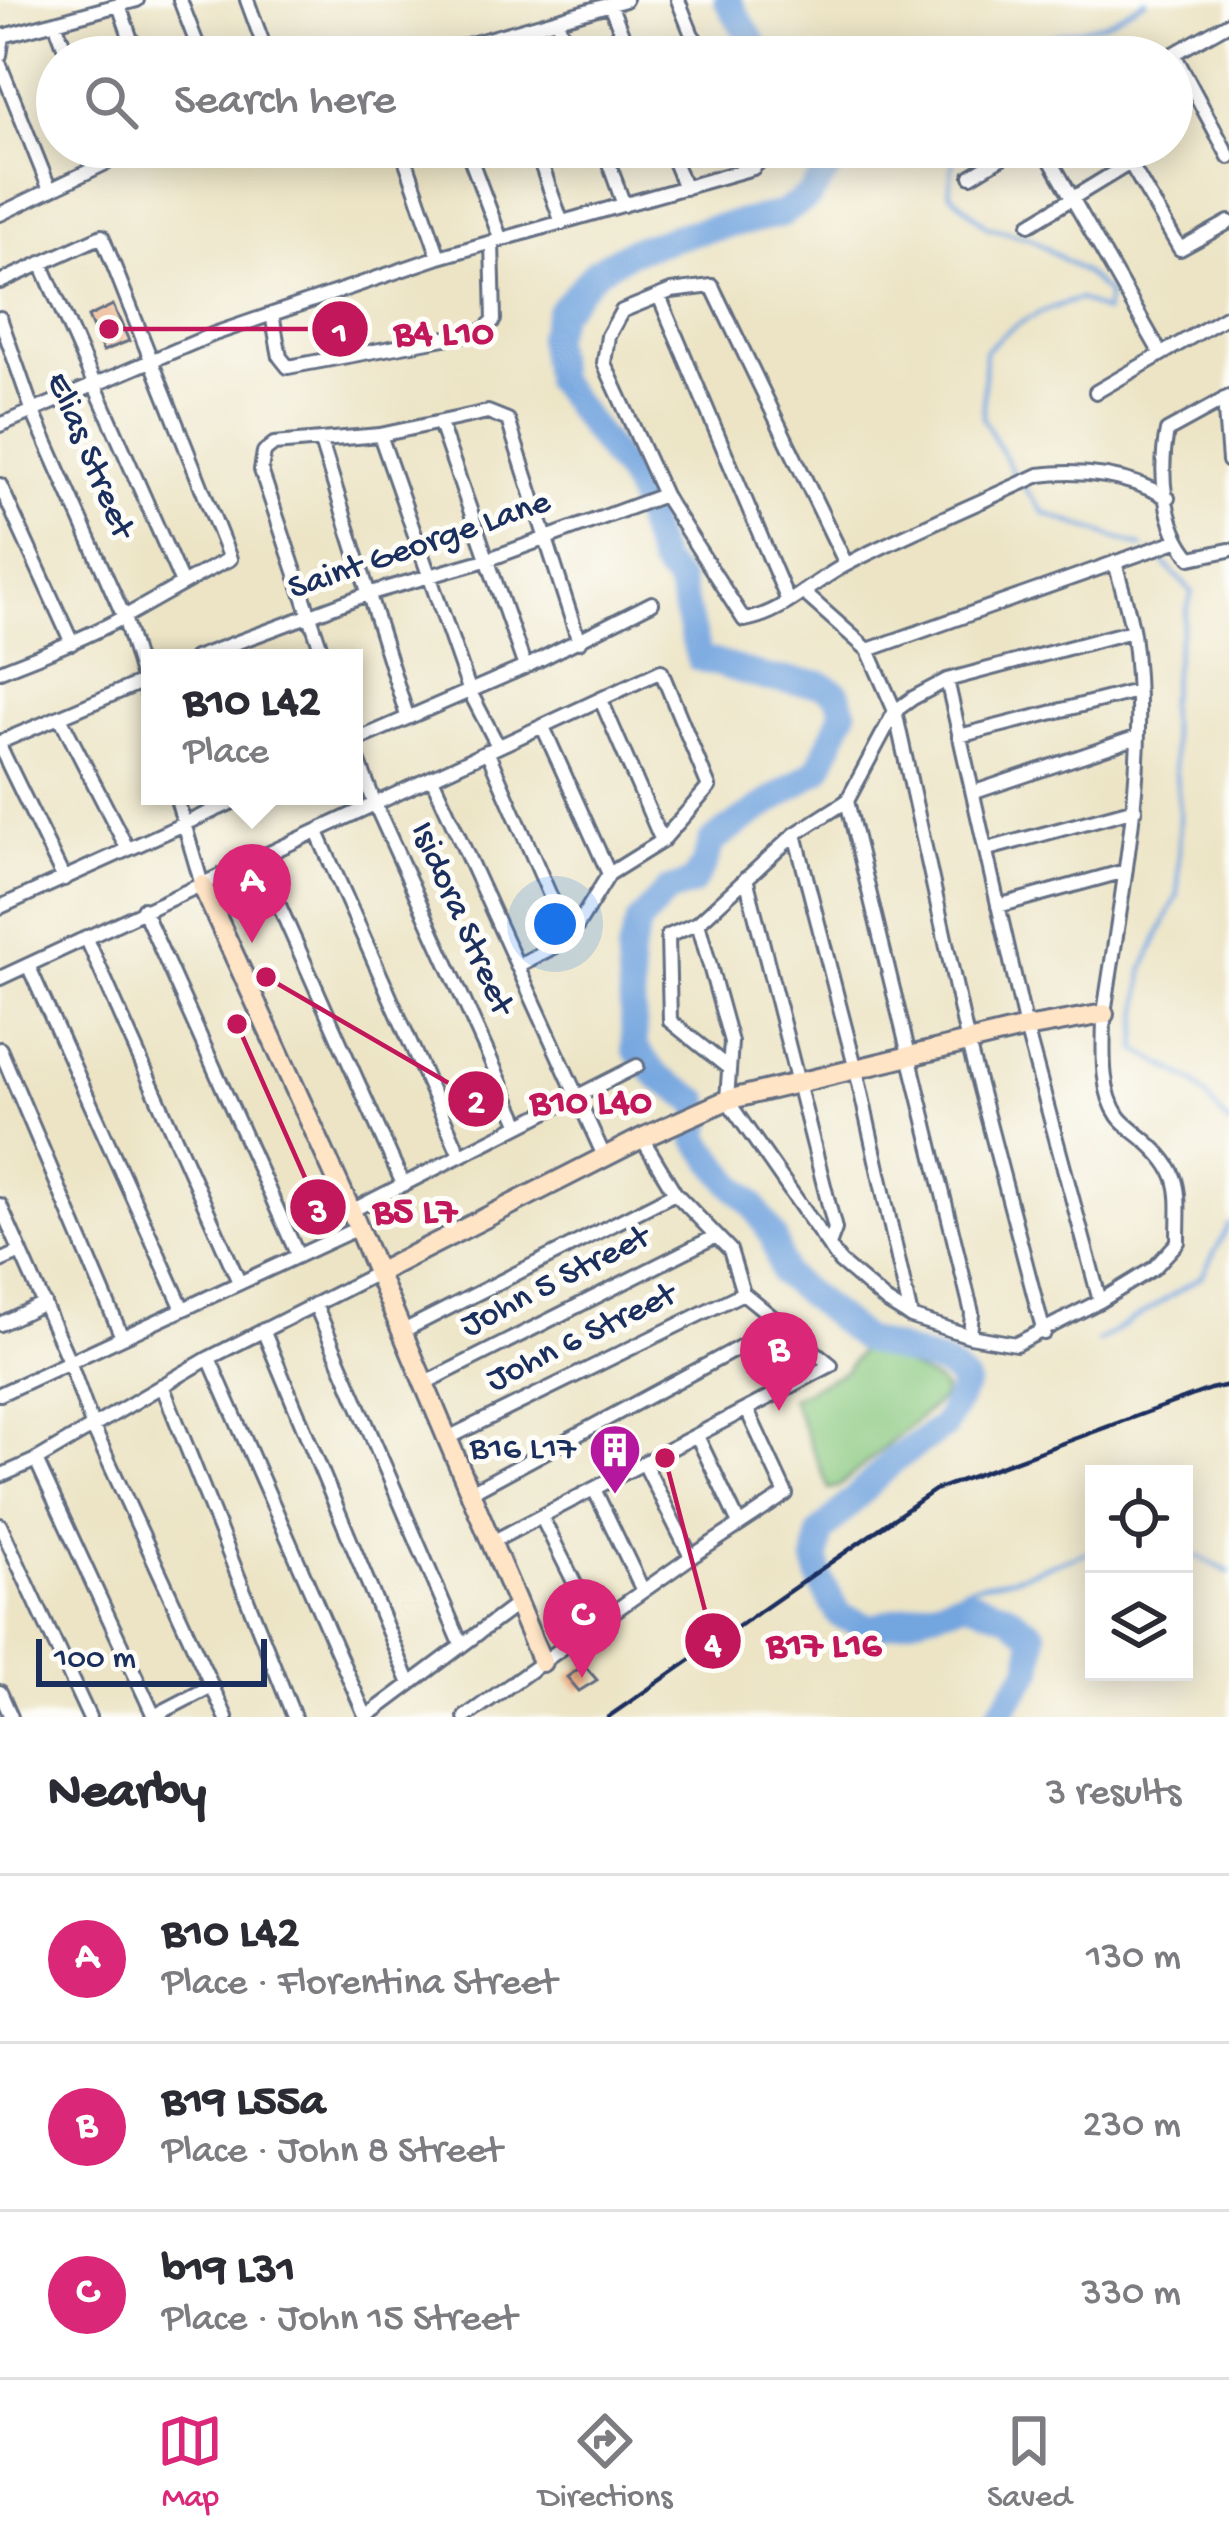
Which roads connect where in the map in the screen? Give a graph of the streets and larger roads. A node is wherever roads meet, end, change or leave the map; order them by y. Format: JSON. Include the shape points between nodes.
{"nodes":[{"id":1,"x":137,"y":0,"type":"edge"},
{"id":2,"x":180,"y":0,"type":"edge"},
{"id":3,"x":247,"y":0,"type":"edge"},
{"id":4,"x":625,"y":0,"type":"edge"},
{"id":5,"x":678,"y":0,"type":"edge"},
{"id":6,"x":610,"y":4,"type":"junction"},
{"id":7,"x":119,"y":5,"type":"junction"},
{"id":8,"x":556,"y":20,"type":"junction"},
{"id":9,"x":55,"y":22,"type":"junction"},
{"id":10,"x":1229,"y":23,"type":"edge"},
{"id":11,"x":3,"y":36,"type":"edge"},
{"id":12,"x":60,"y":36,"type":"edge"},
{"id":13,"x":129,"y":36,"type":"edge"},
{"id":14,"x":194,"y":36,"type":"edge"},
{"id":15,"x":260,"y":36,"type":"edge"},
{"id":16,"x":499,"y":36,"type":"edge"},
{"id":17,"x":562,"y":36,"type":"edge"},
{"id":18,"x":623,"y":36,"type":"edge"},
{"id":19,"x":693,"y":36,"type":"edge"},
{"id":20,"x":1193,"y":44,"type":"edge"},
{"id":21,"x":0,"y":55,"type":"edge"},
{"id":22,"x":0,"y":65,"type":"edge"},
{"id":23,"x":1193,"y":93,"type":"edge"},
{"id":24,"x":36,"y":155,"type":"edge"},
{"id":25,"x":1229,"y":157,"type":"edge"},
{"id":26,"x":41,"y":168,"type":"edge"},
{"id":27,"x":95,"y":168,"type":"edge"},
{"id":28,"x":408,"y":168,"type":"edge"},
{"id":29,"x":473,"y":168,"type":"edge"},
{"id":30,"x":542,"y":168,"type":"edge"},
{"id":31,"x":611,"y":168,"type":"edge"},
{"id":32,"x":677,"y":168,"type":"edge"},
{"id":33,"x":753,"y":168,"type":"edge"},
{"id":34,"x":984,"y":168,"type":"edge"},
{"id":35,"x":1054,"y":168,"type":"edge"},
{"id":36,"x":1122,"y":168,"type":"edge"},
{"id":37,"x":1133,"y":168,"type":"edge"},
{"id":38,"x":971,"y":176,"type":"dead end"},
{"id":39,"x":685,"y":188,"type":"junction"},
{"id":40,"x":50,"y":190,"type":"junction"},
{"id":41,"x":1070,"y":199,"type":"junction"},
{"id":42,"x":624,"y":205,"type":"junction"},
{"id":43,"x":0,"y":214,"type":"edge"},
{"id":44,"x":1229,"y":222,"type":"edge"},
{"id":45,"x":562,"y":223,"type":"junction"},
{"id":46,"x":1030,"y":224,"type":"dead end"},
{"id":47,"x":496,"y":241,"type":"junction"},
{"id":48,"x":439,"y":257,"type":"junction"},
{"id":49,"x":41,"y":263,"type":"junction"},
{"id":50,"x":0,"y":282,"type":"edge"},
{"id":51,"x":659,"y":296,"type":"junction"},
{"id":52,"x":272,"y":314,"type":"junction"},
{"id":53,"x":1229,"y":315,"type":"edge"},
{"id":54,"x":0,"y":318,"type":"edge"},
{"id":55,"x":1161,"y":354,"type":"junction"},
{"id":56,"x":154,"y":362,"type":"junction"},
{"id":57,"x":96,"y":386,"type":"junction"},
{"id":58,"x":1096,"y":392,"type":"dead end"},
{"id":59,"x":1227,"y":398,"type":"edge"},
{"id":60,"x":33,"y":412,"type":"junction"},
{"id":61,"x":440,"y":424,"type":"junction"},
{"id":62,"x":0,"y":425,"type":"edge"},
{"id":63,"x":380,"y":434,"type":"junction"},
{"id":64,"x":321,"y":442,"type":"junction"},
{"id":65,"x":1229,"y":461,"type":"edge"},
{"id":66,"x":0,"y":485,"type":"edge"},
{"id":67,"x":660,"y":496,"type":"junction"},
{"id":68,"x":1168,"y":498,"type":"junction"},
{"id":69,"x":544,"y":537,"type":"junction"},
{"id":70,"x":1176,"y":542,"type":"junction"},
{"id":71,"x":1229,"y":550,"type":"edge"},
{"id":72,"x":489,"y":559,"type":"junction"},
{"id":73,"x":1115,"y":562,"type":"junction"},
{"id":74,"x":846,"y":564,"type":"junction"},
{"id":75,"x":428,"y":576,"type":"junction"},
{"id":76,"x":182,"y":581,"type":"junction"},
{"id":77,"x":803,"y":592,"type":"junction"},
{"id":78,"x":367,"y":594,"type":"junction"},
{"id":79,"x":788,"y":601,"type":"junction"},
{"id":80,"x":652,"y":603,"type":"dead end"},
{"id":81,"x":310,"y":614,"type":"junction"},
{"id":82,"x":124,"y":617,"type":"junction"},
{"id":83,"x":1132,"y":631,"type":"junction"},
{"id":84,"x":579,"y":642,"type":"junction"},
{"id":85,"x":72,"y":643,"type":"junction"},
{"id":86,"x":221,"y":649,"type":"edge"},
{"id":87,"x":321,"y":649,"type":"edge"},
{"id":88,"x":868,"y":650,"type":"junction"},
{"id":89,"x":0,"y":653,"type":"edge"},
{"id":90,"x":141,"y":664,"type":"edge"},
{"id":91,"x":525,"y":667,"type":"junction"},
{"id":92,"x":3,"y":670,"type":"edge"},
{"id":93,"x":947,"y":680,"type":"junction"},
{"id":94,"x":141,"y":683,"type":"edge"},
{"id":95,"x":1137,"y":691,"type":"junction"},
{"id":96,"x":470,"y":692,"type":"junction"},
{"id":97,"x":601,"y":700,"type":"junction"},
{"id":98,"x":895,"y":711,"type":"junction"},
{"id":99,"x":407,"y":716,"type":"junction"},
{"id":100,"x":60,"y":717,"type":"junction"},
{"id":101,"x":543,"y":727,"type":"junction"},
{"id":102,"x":959,"y":736,"type":"junction"},
{"id":103,"x":1135,"y":738,"type":"junction"},
{"id":104,"x":363,"y":740,"type":"edge"},
{"id":105,"x":0,"y":745,"type":"edge"},
{"id":106,"x":493,"y":749,"type":"junction"},
{"id":107,"x":363,"y":770,"type":"edge"},
{"id":108,"x":433,"y":778,"type":"junction"},
{"id":109,"x":975,"y":792,"type":"junction"},
{"id":110,"x":848,"y":801,"type":"junction"},
{"id":111,"x":375,"y":804,"type":"junction"},
{"id":112,"x":179,"y":805,"type":"edge"},
{"id":113,"x":224,"y":805,"type":"edge"},
{"id":114,"x":1135,"y":809,"type":"junction"},
{"id":115,"x":184,"y":822,"type":"junction"},
{"id":116,"x":317,"y":832,"type":"junction"},
{"id":117,"x":795,"y":834,"type":"junction"},
{"id":118,"x":662,"y":841,"type":"junction"},
{"id":119,"x":127,"y":848,"type":"junction"},
{"id":120,"x":988,"y":849,"type":"junction"},
{"id":121,"x":257,"y":858,"type":"junction"},
{"id":122,"x":1125,"y":871,"type":"junction"},
{"id":123,"x":609,"y":874,"type":"junction"},
{"id":124,"x":746,"y":878,"type":"junction"},
{"id":125,"x":64,"y":879,"type":"junction"},
{"id":126,"x":202,"y":885,"type":"junction"},
{"id":127,"x":0,"y":886,"type":"edge"},
{"id":128,"x":4,"y":905,"type":"edge"},
{"id":129,"x":998,"y":906,"type":"junction"},
{"id":130,"x":143,"y":909,"type":"junction"},
{"id":131,"x":698,"y":923,"type":"junction"},
{"id":132,"x":86,"y":937,"type":"junction"},
{"id":133,"x":569,"y":939,"type":"junction"},
{"id":134,"x":28,"y":964,"type":"junction"},
{"id":135,"x":517,"y":966,"type":"junction"},
{"id":136,"x":0,"y":978,"type":"edge"},
{"id":137,"x":1104,"y":1014,"type":"junction"},
{"id":138,"x":1026,"y":1028,"type":"junction"},
{"id":139,"x":968,"y":1043,"type":"junction"},
{"id":140,"x":0,"y":1049,"type":"edge"},
{"id":141,"x":911,"y":1057,"type":"junction"},
{"id":142,"x":637,"y":1066,"type":"dead end"},
{"id":143,"x":726,"y":1066,"type":"junction"},
{"id":144,"x":856,"y":1070,"type":"junction"},
{"id":145,"x":799,"y":1083,"type":"junction"},
{"id":146,"x":576,"y":1096,"type":"junction"},
{"id":147,"x":727,"y":1100,"type":"junction"},
{"id":148,"x":520,"y":1125,"type":"junction"},
{"id":149,"x":642,"y":1138,"type":"junction"},
{"id":150,"x":460,"y":1156,"type":"junction"},
{"id":151,"x":604,"y":1156,"type":"junction"},
{"id":152,"x":404,"y":1184,"type":"junction"},
{"id":153,"x":675,"y":1193,"type":"junction"},
{"id":154,"x":0,"y":1205,"type":"edge"},
{"id":155,"x":354,"y":1219,"type":"junction"},
{"id":156,"x":716,"y":1236,"type":"junction"},
{"id":157,"x":829,"y":1245,"type":"junction"},
{"id":158,"x":21,"y":1252,"type":"junction"},
{"id":159,"x":298,"y":1256,"type":"junction"},
{"id":160,"x":0,"y":1262,"type":"edge"},
{"id":161,"x":377,"y":1273,"type":"junction"},
{"id":162,"x":239,"y":1282,"type":"junction"},
{"id":163,"x":743,"y":1293,"type":"junction"},
{"id":164,"x":1100,"y":1301,"type":"junction"},
{"id":165,"x":44,"y":1303,"type":"junction"},
{"id":166,"x":315,"y":1304,"type":"junction"},
{"id":167,"x":183,"y":1309,"type":"junction"},
{"id":168,"x":911,"y":1317,"type":"junction"},
{"id":169,"x":0,"y":1324,"type":"edge"},
{"id":170,"x":781,"y":1324,"type":"junction"},
{"id":171,"x":263,"y":1330,"type":"junction"},
{"id":172,"x":401,"y":1331,"type":"junction"},
{"id":173,"x":1044,"y":1333,"type":"junction"},
{"id":174,"x":122,"y":1336,"type":"junction"},
{"id":175,"x":970,"y":1336,"type":"junction"},
{"id":176,"x":209,"y":1358,"type":"junction"},
{"id":177,"x":69,"y":1361,"type":"junction"},
{"id":178,"x":423,"y":1384,"type":"junction"},
{"id":179,"x":162,"y":1385,"type":"junction"},
{"id":180,"x":0,"y":1394,"type":"edge"},
{"id":181,"x":747,"y":1410,"type":"junction"},
{"id":182,"x":92,"y":1425,"type":"junction"},
{"id":183,"x":697,"y":1436,"type":"junction"},
{"id":184,"x":446,"y":1439,"type":"junction"},
{"id":185,"x":36,"y":1460,"type":"junction"},
{"id":186,"x":644,"y":1463,"type":"junction"},
{"id":187,"x":0,"y":1476,"type":"edge"},
{"id":188,"x":594,"y":1489,"type":"junction"},
{"id":189,"x":469,"y":1493,"type":"junction"},
{"id":190,"x":542,"y":1516,"type":"junction"},
{"id":191,"x":739,"y":1524,"type":"junction"},
{"id":192,"x":0,"y":1525,"type":"edge"},
{"id":193,"x":490,"y":1543,"type":"junction"},
{"id":194,"x":691,"y":1556,"type":"junction"},
{"id":195,"x":643,"y":1591,"type":"junction"},
{"id":196,"x":516,"y":1605,"type":"junction"},
{"id":197,"x":595,"y":1624,"type":"junction"},
{"id":198,"x":461,"y":1644,"type":"junction"},
{"id":199,"x":542,"y":1663,"type":"junction"},
{"id":200,"x":410,"y":1684,"type":"junction"},
{"id":201,"x":212,"y":1686,"type":"junction"},
{"id":202,"x":0,"y":1692,"type":"edge"},
{"id":203,"x":153,"y":1716,"type":"edge"},
{"id":204,"x":11,"y":1717,"type":"edge"},
{"id":205,"x":89,"y":1717,"type":"edge"},
{"id":206,"x":226,"y":1717,"type":"edge"},
{"id":207,"x":294,"y":1717,"type":"edge"},
{"id":208,"x":366,"y":1717,"type":"edge"},
{"id":209,"x":465,"y":1717,"type":"edge"}],
"edges":[{"from":1,"to":7,"type":"street"},
{"from":2,"to":14,"type":"street"},
{"from":3,"to":15,"type":"street"},
{"from":4,"to":6,"type":"street"},
{"from":5,"to":19,"type":"street"},
{"from":6,"to":8,"type":"street"},
{"from":6,"to":18,"type":"street"},
{"from":7,"to":9,"type":"street"},
{"from":7,"to":13,"type":"street"},
{"from":8,"to":16,"type":"street"},
{"from":8,"to":17,"type":"street"},
{"from":9,"to":11,"type":"street"},
{"from":9,"to":12,"type":"street"},
{"from":10,"to":20,"type":"street"},
{"from":11,"to":21,"type":"street"},
{"from":22,"to":24,"type":"street"},
{"from":23,"to":25,"type":"street"},
{"from":26,"to":40,"type":"street"},
{"from":27,"to":40,"type":"street"},
{"from":28,"to":48,"type":"street"},
{"from":29,"to":47,"type":"street"},
{"from":30,"to":45,"type":"street"},
{"from":31,"to":42,"type":"street"},
{"from":32,"to":39,"type":"street"},
{"from":33,"to":39,"type":"street"},
{"from":34,"to":38,"type":"street"},
{"from":35,"to":41,"type":"street"},
{"from":36,"to":41,"type":"street"},
{"from":37,"to":44,"type":"street","via":[[1180,249]]},
{"from":39,"to":42,"type":"street"},
{"from":40,"to":43,"type":"street"},
{"from":41,"to":46,"type":"street"},
{"from":41,"to":55,"type":"street"},
{"from":42,"to":45,"type":"street"},
{"from":45,"to":47,"type":"street"},
{"from":47,"to":48,"type":"street"},
{"from":47,"to":52,"type":"street","via":[[494,320],[483,331],[288,367]]},
{"from":48,"to":52,"type":"street"},
{"from":49,"to":50,"type":"street"},
{"from":49,"to":56,"type":"street","via":[[102,236]]},
{"from":49,"to":57,"type":"street"},
{"from":51,"to":67,"type":"street","via":[[622,310],[604,363]]},
{"from":51,"to":74,"type":"street","via":[[712,286]]},
{"from":51,"to":79,"type":"street"},
{"from":52,"to":56,"type":"street"},
{"from":53,"to":55,"type":"street"},
{"from":54,"to":60,"type":"street","name":"Elias Street"},
{"from":55,"to":58,"type":"street"},
{"from":56,"to":57,"type":"street"},
{"from":56,"to":76,"type":"street","via":[[230,560]]},
{"from":57,"to":60,"type":"street"},
{"from":57,"to":76,"type":"street"},
{"from":59,"to":65,"type":"street"},
{"from":59,"to":68,"type":"street","via":[[1168,431]]},
{"from":60,"to":62,"type":"street"},
{"from":60,"to":82,"type":"street","name":"Elias Street"},
{"from":61,"to":63,"type":"street"},
{"from":61,"to":69,"type":"street","via":[[503,415]]},
{"from":61,"to":72,"type":"street"},
{"from":63,"to":64,"type":"street"},
{"from":63,"to":75,"type":"street"},
{"from":64,"to":78,"type":"street"},
{"from":64,"to":81,"type":"street","via":[[274,444],[261,466]]},
{"from":66,"to":85,"type":"street"},
{"from":67,"to":69,"type":"street","name":"Saint George Lane"},
{"from":67,"to":79,"type":"street","via":[[744,620]]},
{"from":68,"to":70,"type":"street"},
{"from":68,"to":74,"type":"street","via":[[1143,483],[1039,475]]},
{"from":69,"to":72,"type":"street","name":"Saint George Lane"},
{"from":69,"to":84,"type":"street"},
{"from":70,"to":71,"type":"street","via":[[1190,558]]},
{"from":70,"to":73,"type":"street"},
{"from":72,"to":75,"type":"street","name":"Saint George Lane"},
{"from":72,"to":91,"type":"street"},
{"from":73,"to":83,"type":"street"},
{"from":73,"to":88,"type":"street"},
{"from":74,"to":77,"type":"street"},
{"from":75,"to":78,"type":"street","name":"Saint George Lane"},
{"from":75,"to":96,"type":"street"},
{"from":76,"to":82,"type":"street"},
{"from":77,"to":79,"type":"street"},
{"from":77,"to":88,"type":"street"},
{"from":78,"to":81,"type":"street","name":"Saint George Lane"},
{"from":78,"to":99,"type":"street"},
{"from":80,"to":84,"type":"street"},
{"from":81,"to":86,"type":"street","name":"Saint George Lane"},
{"from":81,"to":87,"type":"street"},
{"from":82,"to":85,"type":"street"},
{"from":82,"to":90,"type":"street","name":"Elias Street"},
{"from":83,"to":93,"type":"street"},
{"from":83,"to":95,"type":"street"},
{"from":84,"to":91,"type":"street"},
{"from":85,"to":92,"type":"street"},
{"from":88,"to":98,"type":"street"},
{"from":89,"to":92,"type":"street"},
{"from":91,"to":96,"type":"street"},
{"from":93,"to":98,"type":"street"},
{"from":93,"to":102,"type":"street"},
{"from":94,"to":100,"type":"street"},
{"from":95,"to":102,"type":"street"},
{"from":95,"to":103,"type":"street"},
{"from":96,"to":99,"type":"street"},
{"from":96,"to":106,"type":"street"},
{"from":97,"to":101,"type":"street"},
{"from":97,"to":118,"type":"street"},
{"from":97,"to":118,"type":"street","via":[[661,671],[709,787]]},
{"from":98,"to":110,"type":"street"},
{"from":98,"to":139,"type":"street"},
{"from":99,"to":104,"type":"street"},
{"from":100,"to":105,"type":"street"},
{"from":100,"to":119,"type":"street"},
{"from":101,"to":106,"type":"street"},
{"from":101,"to":123,"type":"street"},
{"from":102,"to":109,"type":"street"},
{"from":103,"to":109,"type":"street"},
{"from":103,"to":114,"type":"street"},
{"from":105,"to":125,"type":"street"},
{"from":106,"to":108,"type":"street"},
{"from":106,"to":133,"type":"street"},
{"from":107,"to":111,"type":"street","name":"Isidora Street"},
{"from":108,"to":111,"type":"street"},
{"from":108,"to":135,"type":"street"},
{"from":109,"to":120,"type":"street"},
{"from":110,"to":117,"type":"street"},
{"from":110,"to":141,"type":"street"},
{"from":111,"to":116,"type":"street"},
{"from":111,"to":148,"type":"street","name":"Isidora Street"},
{"from":112,"to":115,"type":"street"},
{"from":113,"to":115,"type":"street"},
{"from":114,"to":120,"type":"street"},
{"from":114,"to":122,"type":"street"},
{"from":115,"to":119,"type":"street"},
{"from":115,"to":126,"type":"street"},
{"from":116,"to":121,"type":"street"},
{"from":116,"to":150,"type":"street"},
{"from":117,"to":124,"type":"street"},
{"from":117,"to":144,"type":"street"},
{"from":118,"to":123,"type":"street"},
{"from":119,"to":125,"type":"street"},
{"from":120,"to":129,"type":"street"},
{"from":121,"to":126,"type":"street"},
{"from":121,"to":152,"type":"street"},
{"from":122,"to":129,"type":"street"},
{"from":122,"to":137,"type":"street"},
{"from":123,"to":133,"type":"street"},
{"from":124,"to":131,"type":"street"},
{"from":124,"to":145,"type":"street"},
{"from":125,"to":128,"type":"street"},
{"from":126,"to":130,"type":"street"},
{"from":126,"to":155,"type":"street"},
{"from":127,"to":128,"type":"street"},
{"from":129,"to":138,"type":"street"},
{"from":130,"to":132,"type":"street"},
{"from":130,"to":159,"type":"street"},
{"from":131,"to":143,"type":"street","via":[[731,1042]]},
{"from":131,"to":143,"type":"street","via":[[668,936],[670,1021]]},
{"from":132,"to":134,"type":"street"},
{"from":132,"to":162,"type":"street"},
{"from":133,"to":135,"type":"street"},
{"from":134,"to":136,"type":"street"},
{"from":134,"to":167,"type":"street"},
{"from":135,"to":146,"type":"street"},
{"from":137,"to":138,"type":"street"},
{"from":137,"to":164,"type":"street","via":[[1107,1091],[1119,1118],[1169,1161],[1178,1242],[1154,1268]]},
{"from":138,"to":139,"type":"street"},
{"from":138,"to":164,"type":"street"},
{"from":139,"to":141,"type":"street"},
{"from":139,"to":173,"type":"street"},
{"from":140,"to":174,"type":"street"},
{"from":141,"to":144,"type":"street"},
{"from":141,"to":175,"type":"street","via":[[972,1313]]},
{"from":142,"to":146,"type":"street"},
{"from":143,"to":147,"type":"street"},
{"from":144,"to":145,"type":"street"},
{"from":144,"to":168,"type":"street"},
{"from":145,"to":147,"type":"street"},
{"from":145,"to":157,"type":"street","via":[[835,1229]]},
{"from":146,"to":148,"type":"street"},
{"from":146,"to":151,"type":"street"},
{"from":147,"to":149,"type":"street"},
{"from":147,"to":157,"type":"street"},
{"from":148,"to":150,"type":"street"},
{"from":149,"to":151,"type":"street"},
{"from":149,"to":153,"type":"street"},
{"from":150,"to":152,"type":"street"},
{"from":151,"to":161,"type":"street"},
{"from":152,"to":155,"type":"street"},
{"from":153,"to":156,"type":"street"},
{"from":153,"to":172,"type":"street"},
{"from":154,"to":158,"type":"street"},
{"from":155,"to":159,"type":"street"},
{"from":155,"to":161,"type":"street"},
{"from":156,"to":163,"type":"street","via":[[730,1250]]},
{"from":156,"to":178,"type":"street","name":"John 5 Street"},
{"from":157,"to":168,"type":"street"},
{"from":158,"to":160,"type":"street"},
{"from":158,"to":165,"type":"street"},
{"from":159,"to":162,"type":"street"},
{"from":161,"to":166,"type":"street"},
{"from":161,"to":172,"type":"street"},
{"from":162,"to":167,"type":"street"},
{"from":163,"to":170,"type":"street"},
{"from":163,"to":184,"type":"street","name":"John 6 Street"},
{"from":164,"to":173,"type":"street"},
{"from":165,"to":169,"type":"street"},
{"from":165,"to":177,"type":"street"},
{"from":166,"to":171,"type":"street"},
{"from":166,"to":198,"type":"street"},
{"from":167,"to":174,"type":"street"},
{"from":168,"to":175,"type":"street"},
{"from":170,"to":181,"type":"street","via":[[831,1365]]},
{"from":170,"to":189,"type":"street"},
{"from":171,"to":176,"type":"street"},
{"from":171,"to":200,"type":"street"},
{"from":172,"to":178,"type":"street"},
{"from":173,"to":175,"type":"street","via":[[1016,1344]]},
{"from":174,"to":177,"type":"street"},
{"from":176,"to":179,"type":"street"},
{"from":176,"to":208,"type":"street"},
{"from":177,"to":180,"type":"street"},
{"from":177,"to":182,"type":"street"},
{"from":178,"to":184,"type":"street"},
{"from":179,"to":182,"type":"street"},
{"from":179,"to":207,"type":"street"},
{"from":181,"to":183,"type":"street"},
{"from":181,"to":191,"type":"street","via":[[786,1494]]},
{"from":182,"to":185,"type":"street"},
{"from":182,"to":201,"type":"street"},
{"from":183,"to":186,"type":"street"},
{"from":183,"to":191,"type":"street"},
{"from":184,"to":189,"type":"street"},
{"from":185,"to":187,"type":"street"},
{"from":185,"to":203,"type":"street"},
{"from":186,"to":188,"type":"street"},
{"from":186,"to":194,"type":"street"},
{"from":188,"to":190,"type":"street"},
{"from":188,"to":195,"type":"street"},
{"from":189,"to":193,"type":"street"},
{"from":190,"to":193,"type":"street"},
{"from":190,"to":197,"type":"street"},
{"from":191,"to":194,"type":"street"},
{"from":192,"to":205,"type":"street"},
{"from":193,"to":196,"type":"street"},
{"from":194,"to":195,"type":"street"},
{"from":195,"to":197,"type":"street"},
{"from":196,"to":198,"type":"street"},
{"from":196,"to":199,"type":"street"},
{"from":197,"to":199,"type":"street"},
{"from":198,"to":200,"type":"street"},
{"from":199,"to":209,"type":"street"},
{"from":200,"to":208,"type":"street"},
{"from":201,"to":203,"type":"street"},
{"from":201,"to":206,"type":"street"},
{"from":202,"to":204,"type":"street"}]}
